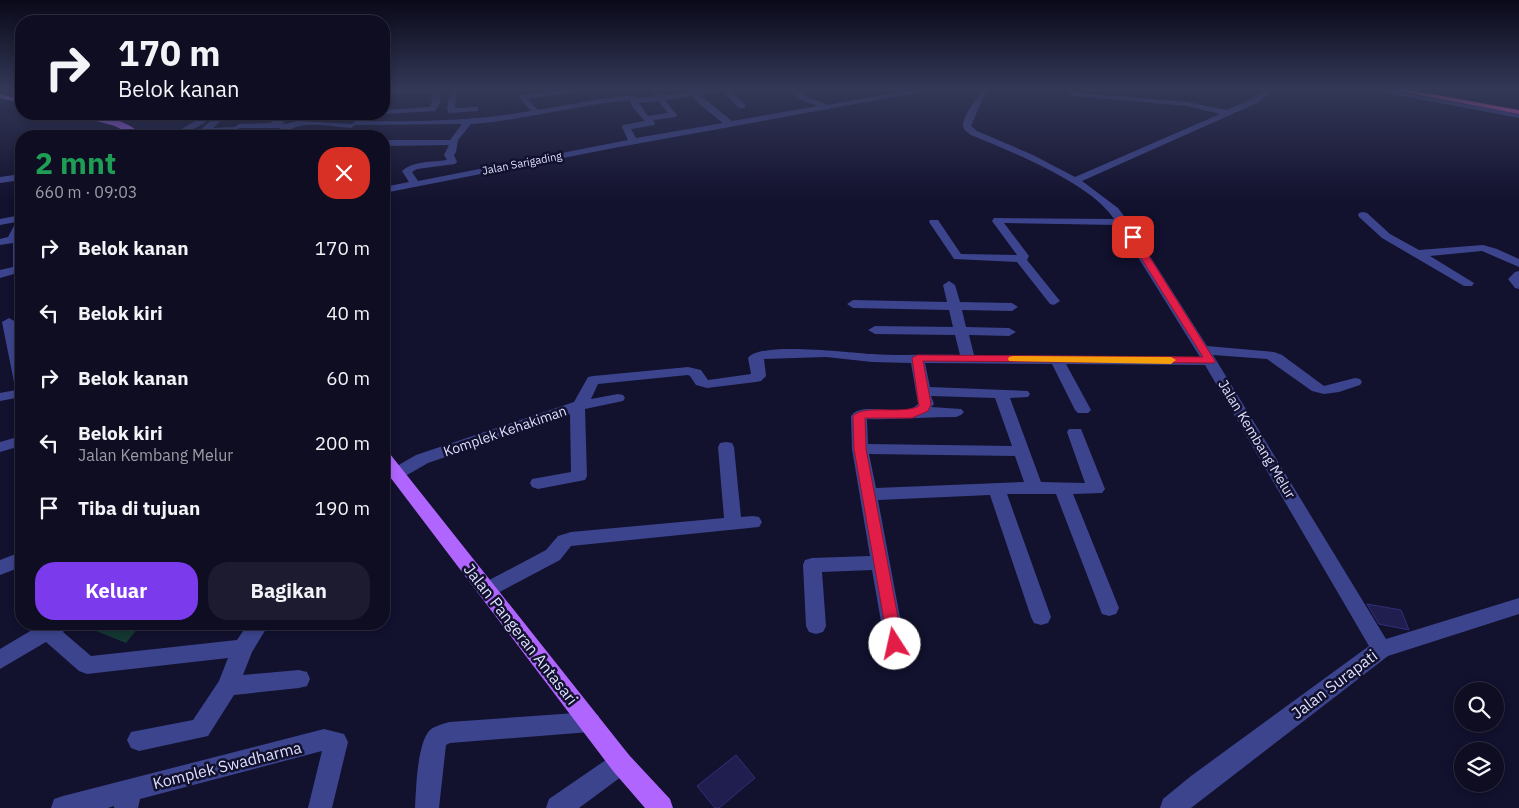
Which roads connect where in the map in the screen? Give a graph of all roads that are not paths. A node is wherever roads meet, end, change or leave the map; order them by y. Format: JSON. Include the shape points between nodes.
{"nodes":[{"id":1,"x":237,"y":127,"type":"junction"},
{"id":2,"x":242,"y":127,"type":"edge"},
{"id":3,"x":467,"y":127,"type":"edge"},
{"id":4,"x":628,"y":127,"type":"edge"},
{"id":5,"x":716,"y":127,"type":"edge"},
{"id":6,"x":968,"y":127,"type":"edge"},
{"id":7,"x":1196,"y":127,"type":"edge"},
{"id":8,"x":221,"y":130,"type":"edge"},
{"id":9,"x":234,"y":130,"type":"edge"},
{"id":10,"x":404,"y":131,"type":"dead end"},
{"id":11,"x":390,"y":132,"type":"edge"},
{"id":12,"x":454,"y":142,"type":"junction"},
{"id":13,"x":634,"y":142,"type":"junction"},
{"id":14,"x":390,"y":143,"type":"edge"},
{"id":15,"x":15,"y":179,"type":"edge"},
{"id":16,"x":1074,"y":180,"type":"junction"},
{"id":17,"x":0,"y":182,"type":"edge"},
{"id":18,"x":415,"y":184,"type":"junction"},
{"id":19,"x":390,"y":189,"type":"edge"},
{"id":20,"x":1363,"y":215,"type":"dead end"},
{"id":21,"x":15,"y":219,"type":"edge"},
{"id":22,"x":0,"y":222,"type":"edge"},
{"id":23,"x":934,"y":222,"type":"dead end"},
{"id":24,"x":1123,"y":222,"type":"junction"},
{"id":25,"x":15,"y":239,"type":"edge"},
{"id":26,"x":0,"y":242,"type":"edge"},
{"id":27,"x":1417,"y":254,"type":"junction"},
{"id":28,"x":1020,"y":259,"type":"junction"},
{"id":29,"x":1519,"y":264,"type":"edge"},
{"id":30,"x":15,"y":270,"type":"edge"},
{"id":31,"x":0,"y":274,"type":"edge"},
{"id":32,"x":1519,"y":276,"type":"edge"},
{"id":33,"x":1468,"y":283,"type":"dead end"},
{"id":34,"x":949,"y":285,"type":"dead end"},
{"id":35,"x":1519,"y":285,"type":"edge"},
{"id":36,"x":1054,"y":301,"type":"dead end"},
{"id":37,"x":853,"y":304,"type":"dead end"},
{"id":38,"x":953,"y":306,"type":"junction"},
{"id":39,"x":1012,"y":307,"type":"dead end"},
{"id":40,"x":10,"y":321,"type":"edge"},
{"id":41,"x":875,"y":330,"type":"dead end"},
{"id":42,"x":960,"y":330,"type":"junction"},
{"id":43,"x":1009,"y":332,"type":"dead end"},
{"id":44,"x":15,"y":349,"type":"edge"},
{"id":45,"x":1207,"y":355,"type":"junction"},
{"id":46,"x":917,"y":358,"type":"junction"},
{"id":47,"x":968,"y":359,"type":"junction"},
{"id":48,"x":1056,"y":359,"type":"junction"},
{"id":49,"x":1355,"y":382,"type":"dead end"},
{"id":50,"x":923,"y":391,"type":"junction"},
{"id":51,"x":1001,"y":393,"type":"junction"},
{"id":52,"x":15,"y":394,"type":"edge"},
{"id":53,"x":1024,"y":394,"type":"dead end"},
{"id":54,"x":0,"y":398,"type":"edge"},
{"id":55,"x":618,"y":398,"type":"dead end"},
{"id":56,"x":578,"y":406,"type":"junction"},
{"id":57,"x":1083,"y":410,"type":"dead end"},
{"id":58,"x":920,"y":412,"type":"junction"},
{"id":59,"x":956,"y":412,"type":"dead end"},
{"id":60,"x":1075,"y":432,"type":"dead end"},
{"id":61,"x":15,"y":443,"type":"edge"},
{"id":62,"x":0,"y":447,"type":"edge"},
{"id":63,"x":726,"y":447,"type":"dead end"},
{"id":64,"x":860,"y":449,"type":"junction"},
{"id":65,"x":1021,"y":451,"type":"junction"},
{"id":66,"x":390,"y":466,"type":"edge"},
{"id":67,"x":396,"y":474,"type":"junction"},
{"id":68,"x":538,"y":483,"type":"dead end"},
{"id":69,"x":1028,"y":488,"type":"junction"},
{"id":70,"x":1062,"y":488,"type":"junction"},
{"id":71,"x":997,"y":489,"type":"junction"},
{"id":72,"x":868,"y":492,"type":"junction"},
{"id":73,"x":753,"y":522,"type":"dead end"},
{"id":74,"x":732,"y":524,"type":"junction"},
{"id":75,"x":15,"y":562,"type":"edge"},
{"id":76,"x":881,"y":564,"type":"junction"},
{"id":77,"x":0,"y":568,"type":"edge"},
{"id":78,"x":487,"y":590,"type":"junction"},
{"id":79,"x":1519,"y":606,"type":"edge"},
{"id":80,"x":1109,"y":608,"type":"dead end"},
{"id":81,"x":1041,"y":617,"type":"dead end"},
{"id":82,"x":816,"y":626,"type":"dead end"},
{"id":83,"x":48,"y":630,"type":"edge"},
{"id":84,"x":56,"y":630,"type":"edge"},
{"id":85,"x":255,"y":630,"type":"edge"},
{"id":86,"x":895,"y":644,"type":"dead end"},
{"id":87,"x":243,"y":648,"type":"junction"},
{"id":88,"x":1381,"y":649,"type":"junction"},
{"id":89,"x":0,"y":660,"type":"edge"},
{"id":90,"x":299,"y":679,"type":"dead end"},
{"id":91,"x":228,"y":686,"type":"junction"},
{"id":92,"x":590,"y":722,"type":"junction"},
{"id":93,"x":139,"y":740,"type":"dead end"},
{"id":94,"x":622,"y":763,"type":"junction"},
{"id":95,"x":128,"y":799,"type":"edge"},
{"id":96,"x":1177,"y":807,"type":"edge"},
{"id":97,"x":63,"y":808,"type":"edge"},
{"id":98,"x":320,"y":808,"type":"edge"},
{"id":99,"x":427,"y":808,"type":"edge"},
{"id":100,"x":558,"y":808,"type":"edge"},
{"id":101,"x":660,"y":808,"type":"edge"}],
"edges":[{"from":1,"to":2,"type":"street"},
{"from":1,"to":8,"type":"street"},
{"from":1,"to":9,"type":"street"},
{"from":3,"to":12,"type":"street"},
{"from":4,"to":13,"type":"street"},
{"from":5,"to":13,"type":"street","name":"Jalan Sarigading"},
{"from":6,"to":16,"type":"street","name":"Jalan Kembang Melur","via":[[969,130]]},
{"from":7,"to":16,"type":"street"},
{"from":10,"to":11,"type":"street"},
{"from":12,"to":14,"type":"street"},
{"from":12,"to":18,"type":"street","via":[[449,155],[452,162],[407,171]]},
{"from":13,"to":18,"type":"street","name":"Jalan Sarigading"},
{"from":15,"to":17,"type":"street"},
{"from":16,"to":24,"type":"street","name":"Jalan Kembang Melur","via":[[1097,194]]},
{"from":18,"to":19,"type":"street","name":"Jalan Sarigading"},
{"from":20,"to":27,"type":"street","via":[[1386,236]]},
{"from":21,"to":22,"type":"street"},
{"from":23,"to":28,"type":"street","via":[[958,257]]},
{"from":24,"to":28,"type":"street","via":[[998,220],[1022,256]]},
{"from":24,"to":45,"type":"street","name":"Jalan Kembang Melur"},
{"from":25,"to":26,"type":"street"},
{"from":27,"to":29,"type":"street","via":[[1483,248]]},
{"from":27,"to":33,"type":"street"},
{"from":28,"to":36,"type":"street"},
{"from":30,"to":31,"type":"street"},
{"from":32,"to":35,"type":"street","via":[[1514,279]]},
{"from":34,"to":38,"type":"street"},
{"from":37,"to":38,"type":"street"},
{"from":38,"to":39,"type":"street"},
{"from":38,"to":42,"type":"street"},
{"from":40,"to":44,"type":"street"},
{"from":41,"to":42,"type":"street"},
{"from":42,"to":43,"type":"street"},
{"from":42,"to":47,"type":"street"},
{"from":45,"to":48,"type":"street"},
{"from":45,"to":49,"type":"street","via":[[1269,355],[1324,390]]},
{"from":45,"to":88,"type":"street","name":"Jalan Kembang Melur"},
{"from":46,"to":47,"type":"street"},
{"from":46,"to":50,"type":"street"},
{"from":46,"to":56,"type":"street","name":"Komplek Kehakiman","via":[[826,353],[761,355],[755,358],[758,378],[709,384],[701,382],[692,371],[598,379],[591,382]]},
{"from":47,"to":48,"type":"street"},
{"from":48,"to":57,"type":"street"},
{"from":50,"to":51,"type":"street"},
{"from":50,"to":58,"type":"street","via":[[926,404]]},
{"from":51,"to":53,"type":"street"},
{"from":51,"to":65,"type":"street"},
{"from":52,"to":54,"type":"street"},
{"from":55,"to":56,"type":"street"},
{"from":56,"to":67,"type":"street","name":"Komplek Kehakiman","via":[[422,459]]},
{"from":56,"to":68,"type":"street","via":[[580,475]]},
{"from":58,"to":59,"type":"street"},
{"from":58,"to":64,"type":"street","via":[[861,415],[858,417]]},
{"from":60,"to":70,"type":"street","via":[[1096,489]]},
{"from":61,"to":62,"type":"street"},
{"from":63,"to":74,"type":"street"},
{"from":64,"to":65,"type":"street"},
{"from":64,"to":72,"type":"street"},
{"from":65,"to":69,"type":"street","via":[[1033,484]]},
{"from":66,"to":67,"type":"main road","name":"Jalan Pangeran Antasari"},
{"from":67,"to":78,"type":"main road","name":"Jalan Pangeran Antasari"},
{"from":69,"to":70,"type":"street"},
{"from":69,"to":71,"type":"street"},
{"from":70,"to":80,"type":"street"},
{"from":71,"to":72,"type":"street"},
{"from":71,"to":81,"type":"street"},
{"from":72,"to":76,"type":"street"},
{"from":73,"to":74,"type":"street"},
{"from":74,"to":78,"type":"street","via":[[571,539],[564,541],[553,555]]},
{"from":75,"to":77,"type":"street"},
{"from":76,"to":82,"type":"street","via":[[812,558]]},
{"from":76,"to":86,"type":"street"},
{"from":78,"to":92,"type":"main road","name":"Jalan Pangeran Antasari"},
{"from":79,"to":88,"type":"street","name":"Jalan Surapati"},
{"from":83,"to":89,"type":"street"},
{"from":84,"to":87,"type":"street","via":[[87,665]]},
{"from":85,"to":87,"type":"street"},
{"from":87,"to":91,"type":"street"},
{"from":88,"to":96,"type":"street","name":"Jalan Surapati","via":[[1200,784]]},
{"from":90,"to":91,"type":"street"},
{"from":91,"to":93,"type":"street","via":[[200,729]]},
{"from":92,"to":94,"type":"main road","name":"Jalan Pangeran Antasari"},
{"from":92,"to":99,"type":"street","via":[[449,733],[438,738]]},
{"from":94,"to":100,"type":"street"},
{"from":94,"to":101,"type":"main road","name":"Jalan Pangeran Antasari"},
{"from":95,"to":97,"type":"street","name":"Komplek Swadharma"},
{"from":95,"to":98,"type":"street","name":"Komplek Swadharma","via":[[324,740],[336,742]]}]}
